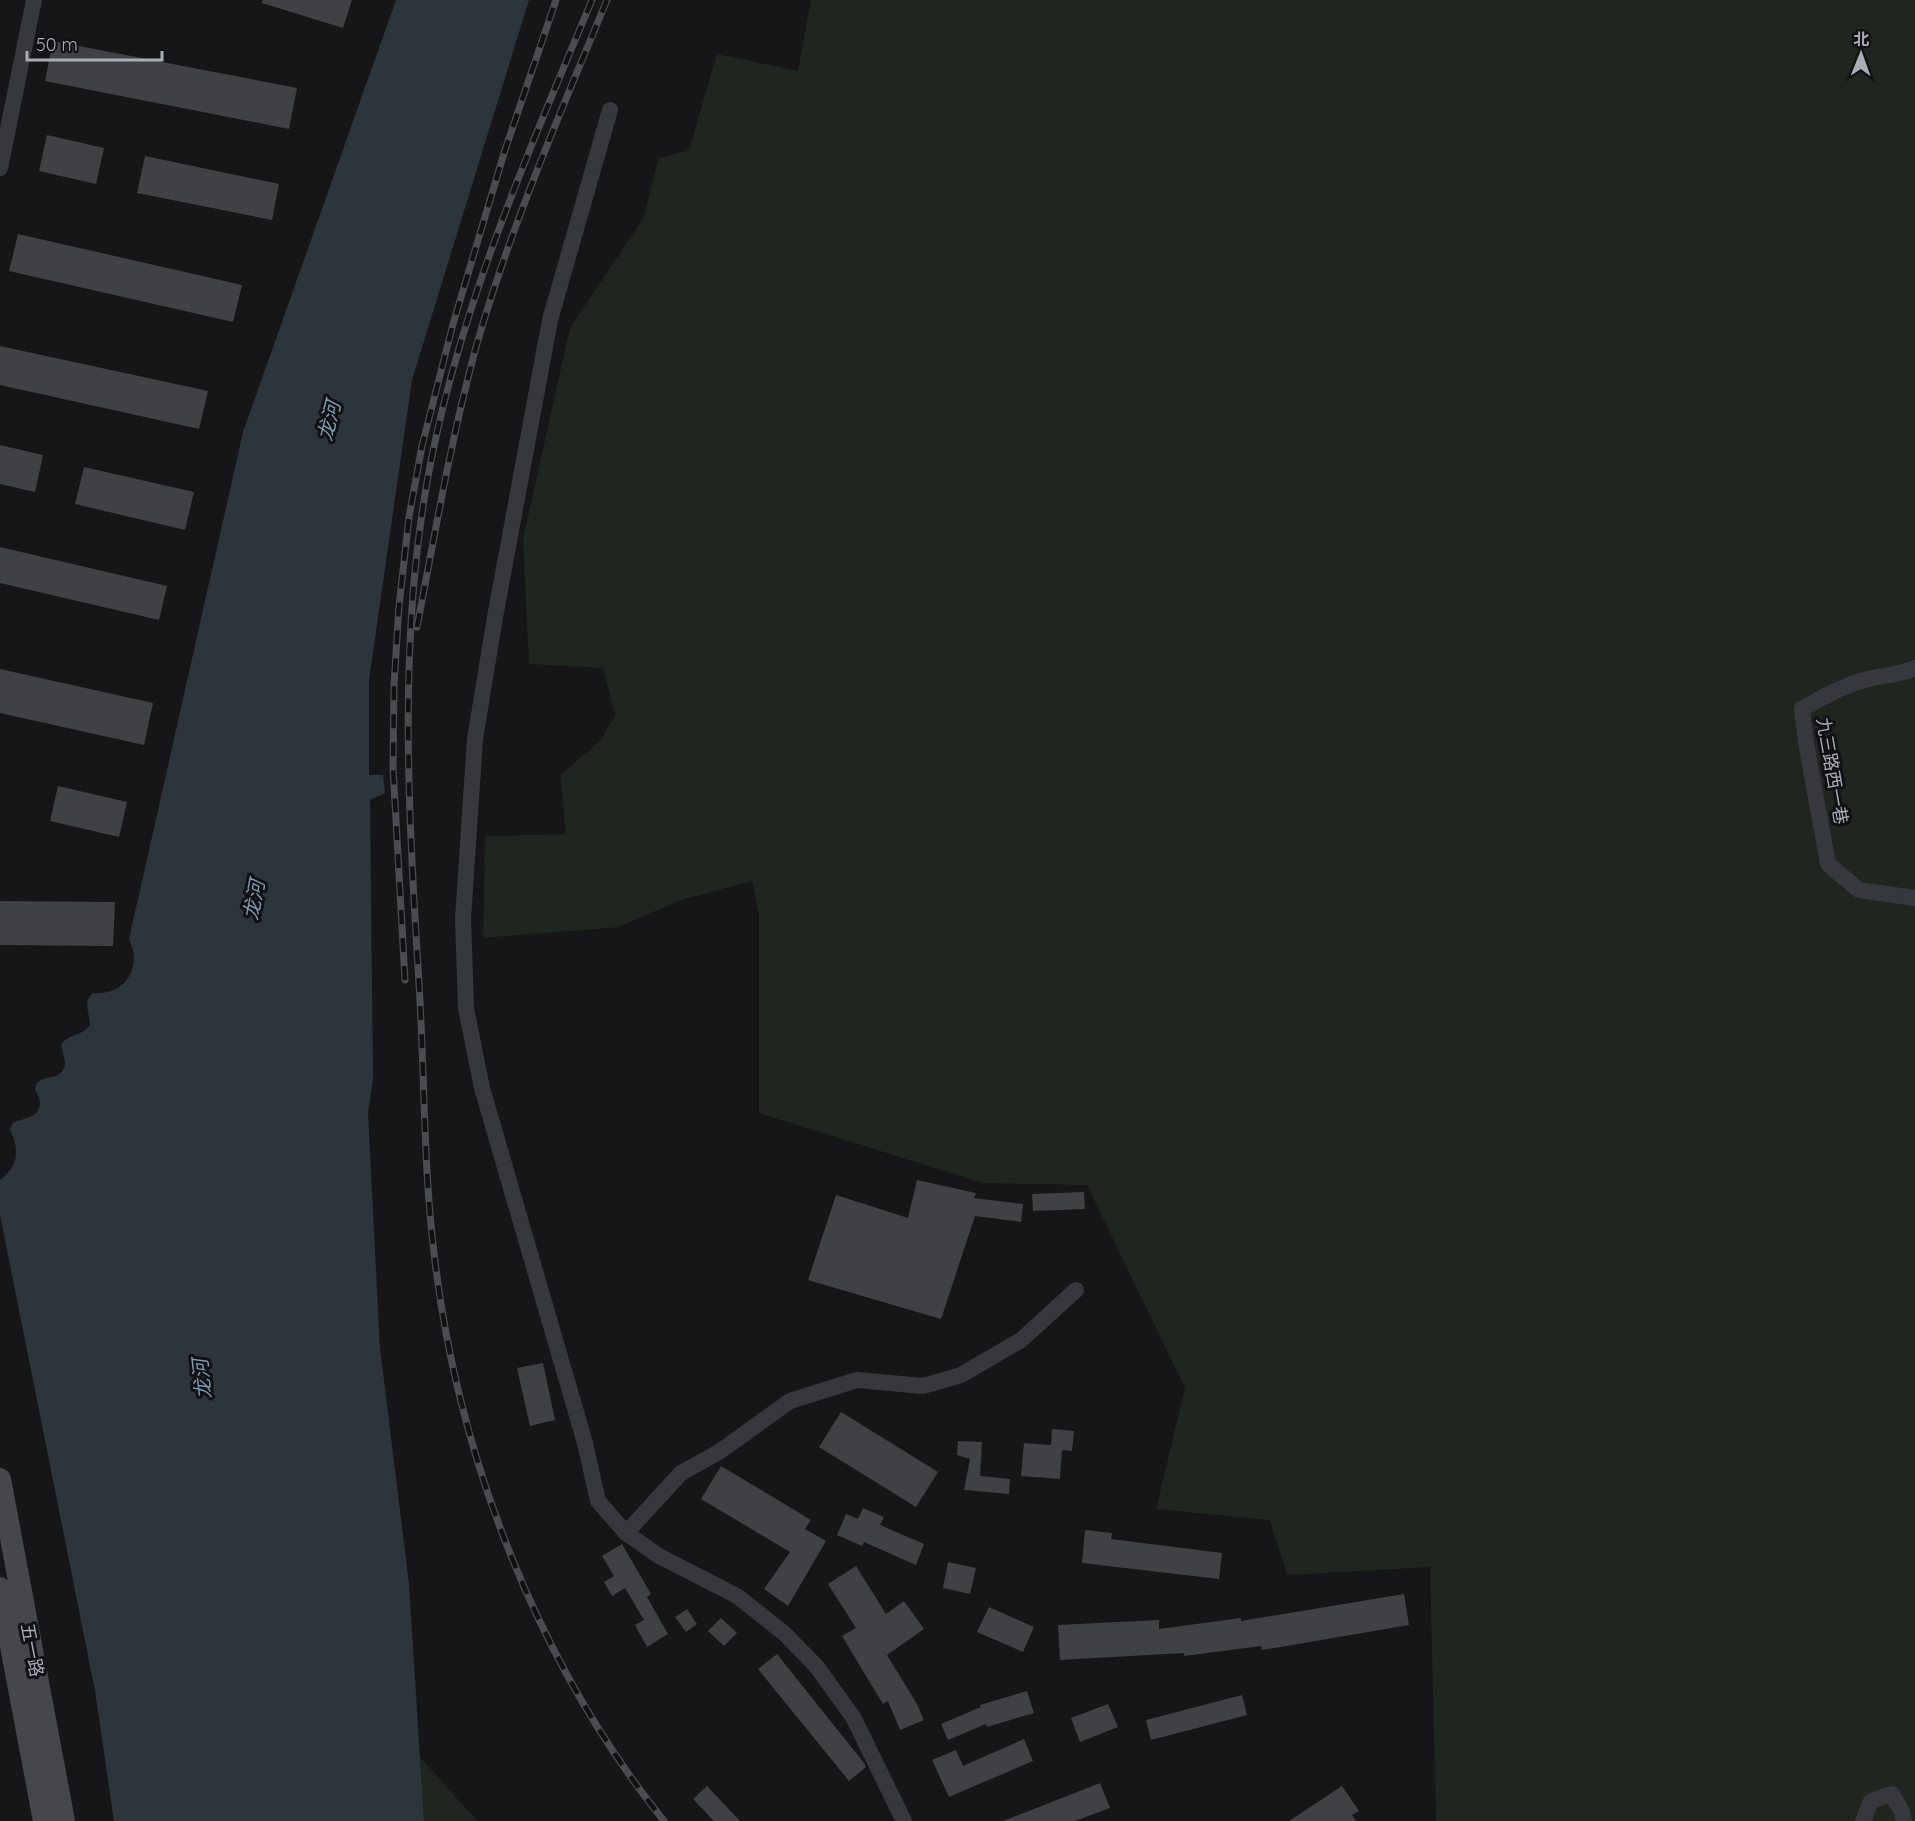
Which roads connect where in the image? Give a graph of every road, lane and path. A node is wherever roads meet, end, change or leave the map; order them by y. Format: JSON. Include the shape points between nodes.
{"nodes":[{"id":1,"x":34,"y":0,"type":"edge"},
{"id":2,"x":610,"y":110,"type":"dead end"},
{"id":3,"x":0,"y":168,"type":"edge"},
{"id":4,"x":1915,"y":668,"type":"edge"},
{"id":5,"x":1915,"y":898,"type":"edge"},
{"id":6,"x":1076,"y":1290,"type":"dead end"},
{"id":7,"x":0,"y":1479,"type":"edge"},
{"id":8,"x":626,"y":1533,"type":"junction"},
{"id":9,"x":0,"y":1588,"type":"edge"},
{"id":10,"x":44,"y":1821,"type":"edge"},
{"id":11,"x":64,"y":1821,"type":"edge"},
{"id":12,"x":904,"y":1821,"type":"edge"},
{"id":13,"x":1863,"y":1821,"type":"edge"},
{"id":14,"x":1904,"y":1821,"type":"edge"}],
"edges":[{"from":1,"to":3,"type":"street"},
{"from":2,"to":8,"type":"street","via":[[550,321],[495,617],[476,739],[463,918],[466,1008],[482,1088],[585,1443],[598,1501]]},
{"from":4,"to":5,"type":"street","name":"九三路西一巷","via":[[1832,692],[1802,709],[1828,864],[1859,890]]},
{"from":6,"to":8,"type":"street","via":[[1021,1340],[961,1375],[923,1386],[857,1380],[790,1401],[719,1452],[681,1473]]},
{"from":7,"to":11,"type":"main road","name":"五一路"},
{"from":8,"to":12,"type":"street","via":[[659,1556],[737,1596],[785,1634],[817,1666],[853,1717]]},
{"from":9,"to":10,"type":"main road","name":"五一路"},
{"from":13,"to":14,"type":"street","via":[[1871,1801],[1892,1794]]}]}
